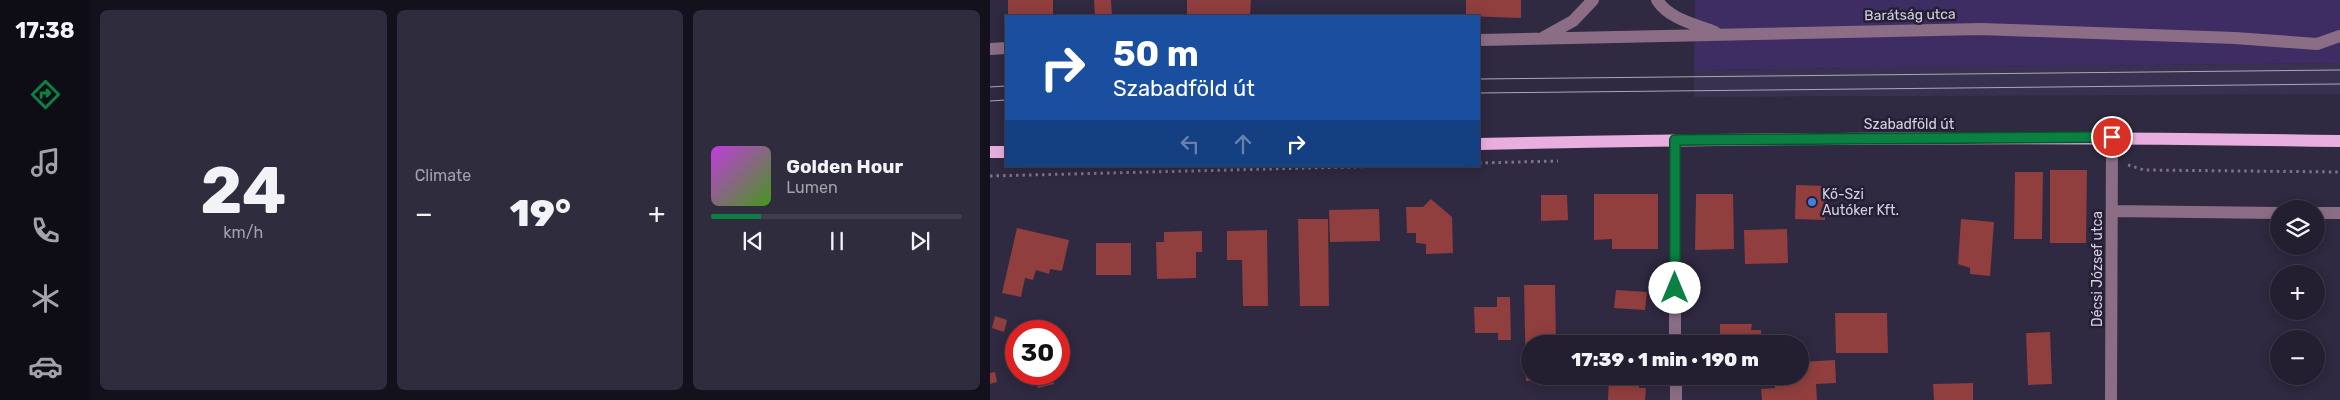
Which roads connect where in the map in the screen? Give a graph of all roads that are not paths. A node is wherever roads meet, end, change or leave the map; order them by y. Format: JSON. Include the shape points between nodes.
{"nodes":[{"id":1,"x":1593,"y":0,"type":"edge"},
{"id":2,"x":1657,"y":0,"type":"edge"},
{"id":3,"x":1722,"y":34,"type":"junction"},
{"id":4,"x":2340,"y":36,"type":"edge"},
{"id":5,"x":1541,"y":38,"type":"junction"},
{"id":6,"x":1480,"y":40,"type":"edge"},
{"id":7,"x":1005,"y":48,"type":"edge"},
{"id":8,"x":990,"y":49,"type":"edge"},
{"id":9,"x":2112,"y":137,"type":"junction"},
{"id":10,"x":1675,"y":140,"type":"junction"},
{"id":11,"x":2340,"y":141,"type":"edge"},
{"id":12,"x":1480,"y":144,"type":"edge"},
{"id":13,"x":990,"y":152,"type":"edge"},
{"id":14,"x":1005,"y":152,"type":"edge"},
{"id":15,"x":2112,"y":211,"type":"junction"},
{"id":16,"x":2270,"y":213,"type":"edge"},
{"id":17,"x":2325,"y":213,"type":"edge"},
{"id":18,"x":2340,"y":213,"type":"edge"},
{"id":19,"x":1676,"y":335,"type":"edge"},
{"id":20,"x":1676,"y":385,"type":"edge"},
{"id":21,"x":1676,"y":400,"type":"edge"},
{"id":22,"x":2111,"y":400,"type":"edge"}],
"edges":[{"from":1,"to":5,"type":"street","via":[[1573,21]]},
{"from":2,"to":3,"type":"street","via":[[1662,8],[1680,18]]},
{"from":3,"to":4,"type":"street","name":"Barátság utca","via":[[1981,29],[2317,44]]},
{"from":3,"to":5,"type":"street","name":"Barátság utca"},
{"from":5,"to":6,"type":"street","name":"Barátság utca"},
{"from":7,"to":8,"type":"street"},
{"from":9,"to":10,"type":"main road","name":"Szabadföld út"},
{"from":9,"to":11,"type":"main road","name":"Szabadföld út"},
{"from":9,"to":15,"type":"street","name":"Décsi József utca"},
{"from":10,"to":12,"type":"main road","name":"Szabadföld út"},
{"from":10,"to":19,"type":"street"},
{"from":13,"to":14,"type":"main road"},
{"from":15,"to":16,"type":"street"},
{"from":15,"to":22,"type":"street","name":"Décsi József utca"},
{"from":17,"to":18,"type":"street"},
{"from":20,"to":21,"type":"street"}]}
